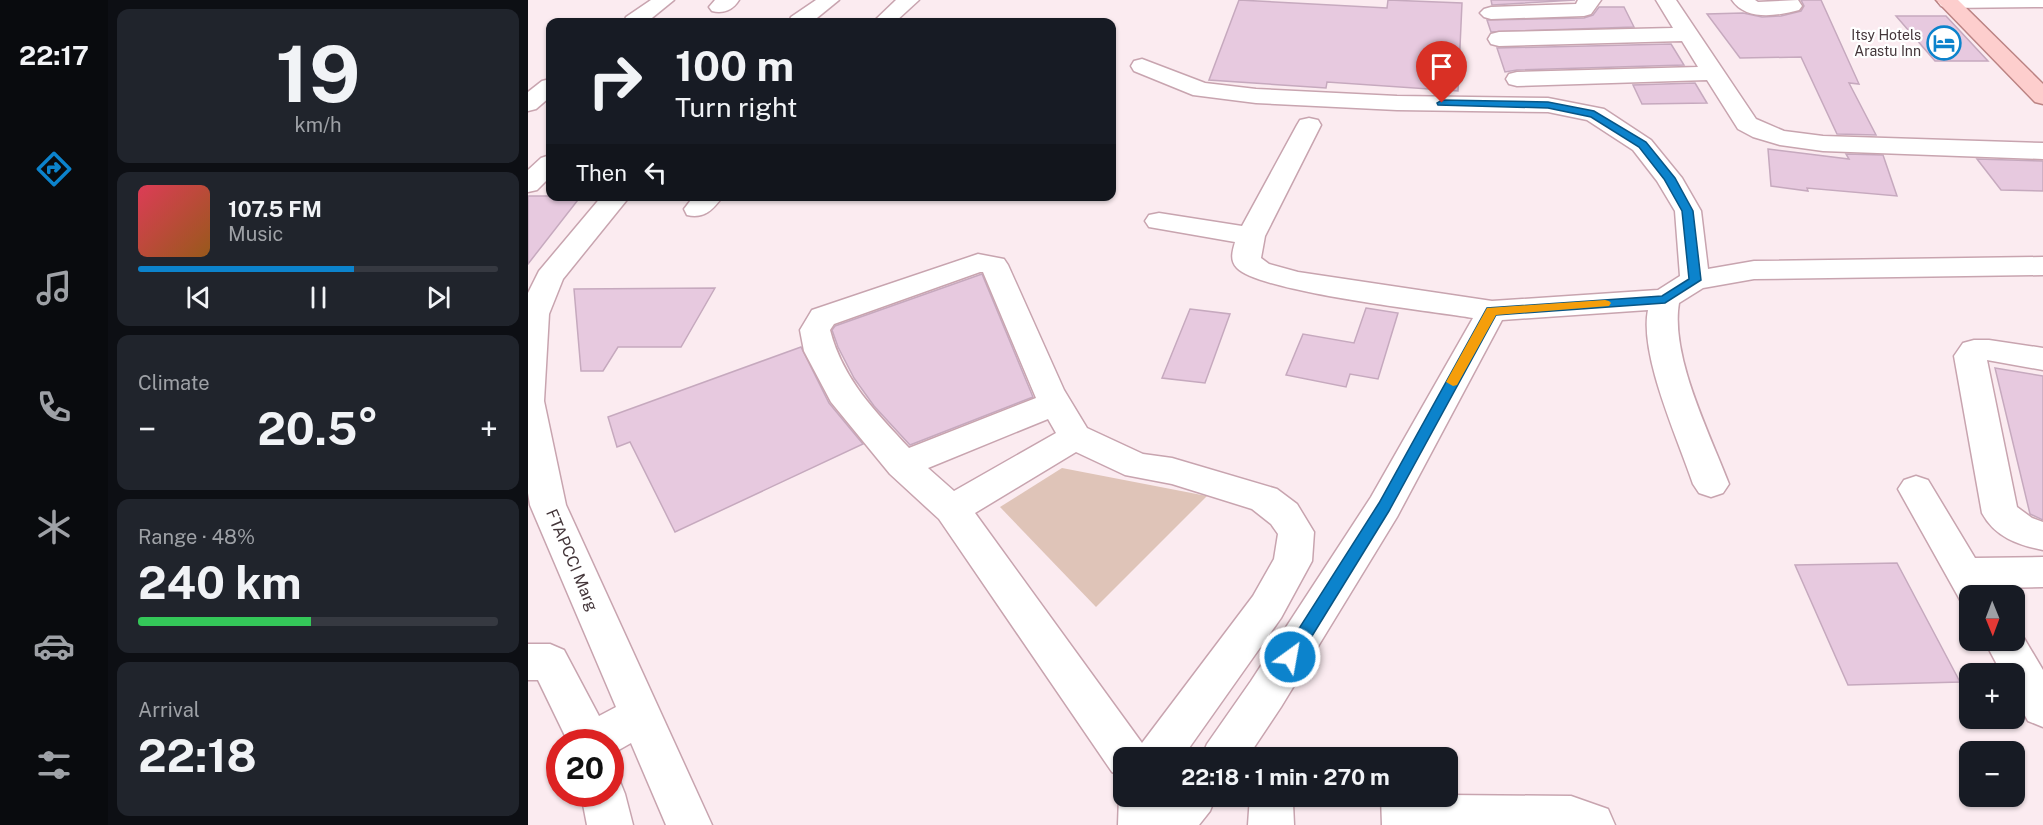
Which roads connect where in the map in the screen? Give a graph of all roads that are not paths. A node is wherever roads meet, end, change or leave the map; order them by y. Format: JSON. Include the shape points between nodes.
{"nodes":[{"id":1,"x":664,"y":0,"type":"edge"},
{"id":2,"x":829,"y":0,"type":"edge"},
{"id":3,"x":909,"y":0,"type":"edge"},
{"id":4,"x":1591,"y":0,"type":"edge"},
{"id":5,"x":1666,"y":0,"type":"edge"},
{"id":6,"x":1742,"y":0,"type":"edge"},
{"id":7,"x":1787,"y":0,"type":"edge"},
{"id":8,"x":1947,"y":1,"type":"edge"},
{"id":9,"x":2043,"y":1,"type":"edge"},
{"id":10,"x":1491,"y":13,"type":"dead end"},
{"id":11,"x":639,"y":18,"type":"edge"},
{"id":12,"x":804,"y":18,"type":"edge"},
{"id":13,"x":888,"y":18,"type":"edge"},
{"id":14,"x":1687,"y":34,"type":"junction"},
{"id":15,"x":1499,"y":39,"type":"dead end"},
{"id":16,"x":1142,"y":66,"type":"dead end"},
{"id":17,"x":1713,"y":73,"type":"junction"},
{"id":18,"x":1516,"y":79,"type":"dead end"},
{"id":19,"x":546,"y":89,"type":"edge"},
{"id":20,"x":2043,"y":97,"type":"edge"},
{"id":21,"x":528,"y":104,"type":"edge"},
{"id":22,"x":1309,"y":125,"type":"dead end"},
{"id":23,"x":2043,"y":151,"type":"edge"},
{"id":24,"x":546,"y":167,"type":"edge"},
{"id":25,"x":528,"y":184,"type":"edge"},
{"id":26,"x":612,"y":201,"type":"edge"},
{"id":27,"x":1158,"y":221,"type":"dead end"},
{"id":28,"x":1251,"y":236,"type":"junction"},
{"id":29,"x":2043,"y":266,"type":"edge"},
{"id":30,"x":1695,"y":280,"type":"junction"},
{"id":31,"x":1665,"y":300,"type":"junction"},
{"id":32,"x":1492,"y":311,"type":"junction"},
{"id":33,"x":531,"y":324,"type":"edge"},
{"id":34,"x":2043,"y":358,"type":"edge"},
{"id":35,"x":528,"y":401,"type":"edge"},
{"id":36,"x":1055,"y":402,"type":"junction"},
{"id":37,"x":1075,"y":437,"type":"junction"},
{"id":38,"x":902,"y":465,"type":"junction"},
{"id":39,"x":1711,"y":484,"type":"dead end"},
{"id":40,"x":1916,"y":489,"type":"dead end"},
{"id":41,"x":952,"y":509,"type":"junction"},
{"id":42,"x":2043,"y":536,"type":"edge"},
{"id":43,"x":2043,"y":572,"type":"edge"},
{"id":44,"x":1967,"y":576,"type":"edge"},
{"id":45,"x":2019,"y":651,"type":"edge"},
{"id":46,"x":528,"y":662,"type":"edge"},
{"id":47,"x":2043,"y":708,"type":"edge"},
{"id":48,"x":640,"y":715,"type":"junction"},
{"id":49,"x":585,"y":729,"type":"edge"},
{"id":50,"x":615,"y":729,"type":"edge"},
{"id":51,"x":1119,"y":747,"type":"edge"},
{"id":52,"x":1164,"y":747,"type":"edge"},
{"id":53,"x":1230,"y":747,"type":"edge"},
{"id":54,"x":606,"y":807,"type":"edge"},
{"id":55,"x":1141,"y":807,"type":"edge"},
{"id":56,"x":1186,"y":807,"type":"edge"},
{"id":57,"x":1271,"y":807,"type":"edge"},
{"id":58,"x":1404,"y":807,"type":"edge"},
{"id":59,"x":610,"y":825,"type":"edge"},
{"id":60,"x":689,"y":825,"type":"edge"},
{"id":61,"x":1141,"y":825,"type":"edge"},
{"id":62,"x":1172,"y":825,"type":"edge"},
{"id":63,"x":1271,"y":825,"type":"edge"},
{"id":64,"x":1405,"y":825,"type":"edge"},
{"id":65,"x":1438,"y":825,"type":"edge"},
{"id":66,"x":1592,"y":825,"type":"edge"}],
"edges":[{"from":1,"to":11,"type":"street"},
{"from":2,"to":12,"type":"street"},
{"from":3,"to":13,"type":"street"},
{"from":4,"to":10,"type":"street","via":[[1584,10]]},
{"from":5,"to":14,"type":"street"},
{"from":6,"to":7,"type":"street","via":[[1753,9],[1792,6]]},
{"from":8,"to":9,"type":"street"},
{"from":8,"to":20,"type":"main road"},
{"from":14,"to":15,"type":"street"},
{"from":14,"to":17,"type":"street"},
{"from":16,"to":30,"type":"street","via":[[1201,90],[1256,96],[1548,105],[1594,114],[1642,145],[1669,178],[1688,211]]},
{"from":17,"to":18,"type":"street"},
{"from":17,"to":23,"type":"street","via":[[1747,124],[1773,136],[1839,143]]},
{"from":19,"to":21,"type":"street"},
{"from":22,"to":28,"type":"street"},
{"from":24,"to":25,"type":"street"},
{"from":26,"to":33,"type":"street","name":"FTAPCCI Marg","via":[[549,277]]},
{"from":27,"to":28,"type":"street"},
{"from":28,"to":32,"type":"street","via":[[1247,262],[1259,270],[1296,281]]},
{"from":29,"to":30,"type":"street","via":[[1754,270]]},
{"from":30,"to":31,"type":"street"},
{"from":31,"to":32,"type":"street"},
{"from":31,"to":39,"type":"street","via":[[1661,321],[1670,370]]},
{"from":32,"to":53,"type":"street","via":[[1384,507]]},
{"from":33,"to":35,"type":"street","name":"FTAPCCI Marg"},
{"from":34,"to":42,"type":"street","via":[[1989,350],[1974,350],[1970,356],[2000,513],[2011,525]]},
{"from":35,"to":48,"type":"street","name":"FTAPCCI Marg","via":[[548,505]]},
{"from":36,"to":37,"type":"street"},
{"from":36,"to":38,"type":"street"},
{"from":36,"to":38,"type":"street","via":[[994,265],[978,263],[823,317],[815,330],[820,351],[842,394]]},
{"from":37,"to":41,"type":"street"},
{"from":37,"to":52,"type":"street","via":[[1137,466],[1172,471],[1264,498],[1284,514],[1296,532],[1293,561],[1267,607]]},
{"from":38,"to":41,"type":"street"},
{"from":40,"to":44,"type":"street"},
{"from":41,"to":51,"type":"street"},
{"from":43,"to":44,"type":"street"},
{"from":45,"to":47,"type":"street"},
{"from":46,"to":49,"type":"street","via":[[550,662]]},
{"from":48,"to":50,"type":"street"},
{"from":48,"to":60,"type":"street","name":"FTAPCCI Marg"},
{"from":54,"to":59,"type":"street"},
{"from":55,"to":61,"type":"street"},
{"from":56,"to":62,"type":"street"},
{"from":57,"to":63,"type":"street"},
{"from":58,"to":64,"type":"street"},
{"from":65,"to":66,"type":"street","via":[[1447,817],[1571,818]]}]}
